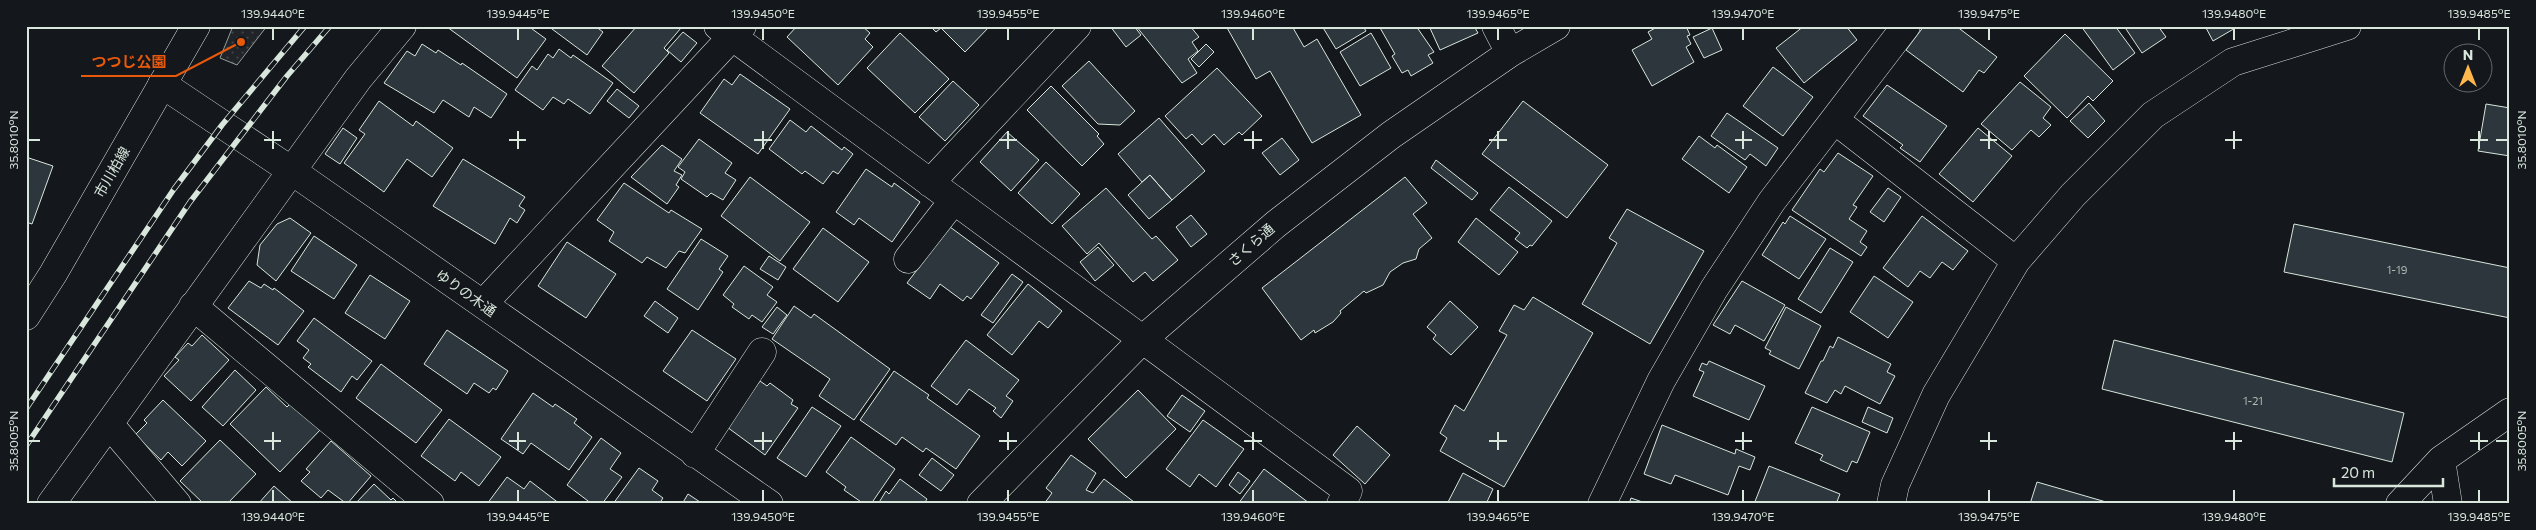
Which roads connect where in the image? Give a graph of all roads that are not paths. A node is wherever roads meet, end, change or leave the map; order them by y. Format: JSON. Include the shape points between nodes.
{"nodes":[{"id":1,"x":196,"y":26,"type":"edge"},
{"id":2,"x":402,"y":26,"type":"edge"},
{"id":3,"x":1077,"y":26,"type":"edge"},
{"id":4,"x":1496,"y":26,"type":"edge"},
{"id":5,"x":1556,"y":26,"type":"edge"},
{"id":6,"x":1906,"y":26,"type":"edge"},
{"id":7,"x":2347,"y":26,"type":"edge"},
{"id":8,"x":731,"y":30,"type":"edge"},
{"id":9,"x":1510,"y":53,"type":"junction"},
{"id":10,"x":162,"y":84,"type":"junction"},
{"id":11,"x":1836,"y":121,"type":"junction"},
{"id":12,"x":292,"y":171,"type":"junction"},
{"id":13,"x":930,"y":183,"type":"junction"},
{"id":14,"x":954,"y":200,"type":"junction"},
{"id":15,"x":908,"y":259,"type":"dead end"},
{"id":16,"x":2016,"y":261,"type":"junction"},
{"id":17,"x":483,"y":304,"type":"junction"},
{"id":18,"x":193,"y":306,"type":"junction"},
{"id":19,"x":26,"y":316,"type":"edge"},
{"id":20,"x":1143,"y":339,"type":"junction"},
{"id":21,"x":762,"y":352,"type":"dead end"},
{"id":22,"x":2510,"y":412,"type":"edge"},
{"id":23,"x":110,"y":425,"type":"junction"},
{"id":24,"x":695,"y":454,"type":"junction"},
{"id":25,"x":2441,"y":460,"type":"junction"},
{"id":26,"x":51,"y":504,"type":"edge"},
{"id":27,"x":177,"y":504,"type":"edge"},
{"id":28,"x":430,"y":504,"type":"edge"},
{"id":29,"x":769,"y":504,"type":"edge"},
{"id":30,"x":981,"y":504,"type":"edge"},
{"id":31,"x":1342,"y":504,"type":"edge"},
{"id":32,"x":1602,"y":504,"type":"edge"},
{"id":33,"x":1891,"y":504,"type":"edge"},
{"id":34,"x":2400,"y":504,"type":"edge"},
{"id":35,"x":2448,"y":504,"type":"edge"}],
"edges":[{"from":1,"to":10,"type":"street","name":"市川柏線"},
{"from":2,"to":12,"type":"street","via":[[358,79]]},
{"from":3,"to":13,"type":"street"},
{"from":4,"to":9,"type":"street"},
{"from":5,"to":9,"type":"street","name":"さくら通"},
{"from":6,"to":11,"type":"street"},
{"from":7,"to":16,"type":"street","via":[[2233,62],[2153,115],[2073,195]]},
{"from":8,"to":13,"type":"street"},
{"from":8,"to":17,"type":"street"},
{"from":9,"to":20,"type":"street","name":"さくら通","via":[[1391,135],[1276,224]]},
{"from":10,"to":12,"type":"street","name":"ゆりの木通"},
{"from":10,"to":19,"type":"street","name":"市川柏線"},
{"from":11,"to":16,"type":"street"},
{"from":11,"to":32,"type":"street","via":[[1772,201],[1714,289],[1661,381]]},
{"from":12,"to":17,"type":"street","name":"ゆりの木通"},
{"from":12,"to":18,"type":"street"},
{"from":13,"to":14,"type":"street"},
{"from":14,"to":15,"type":"street"},
{"from":14,"to":20,"type":"street"},
{"from":16,"to":33,"type":"street","via":[[1936,395],[1895,485]]},
{"from":17,"to":24,"type":"street","name":"ゆりの木通"},
{"from":18,"to":23,"type":"street"},
{"from":18,"to":28,"type":"street"},
{"from":20,"to":30,"type":"street","name":"さくら通"},
{"from":20,"to":31,"type":"street","via":[[1348,492]]},
{"from":21,"to":24,"type":"street"},
{"from":22,"to":25,"type":"street"},
{"from":23,"to":26,"type":"street"},
{"from":23,"to":27,"type":"street"},
{"from":24,"to":29,"type":"street","name":"ゆりの木通"},
{"from":25,"to":34,"type":"street"},
{"from":25,"to":35,"type":"street"}]}
